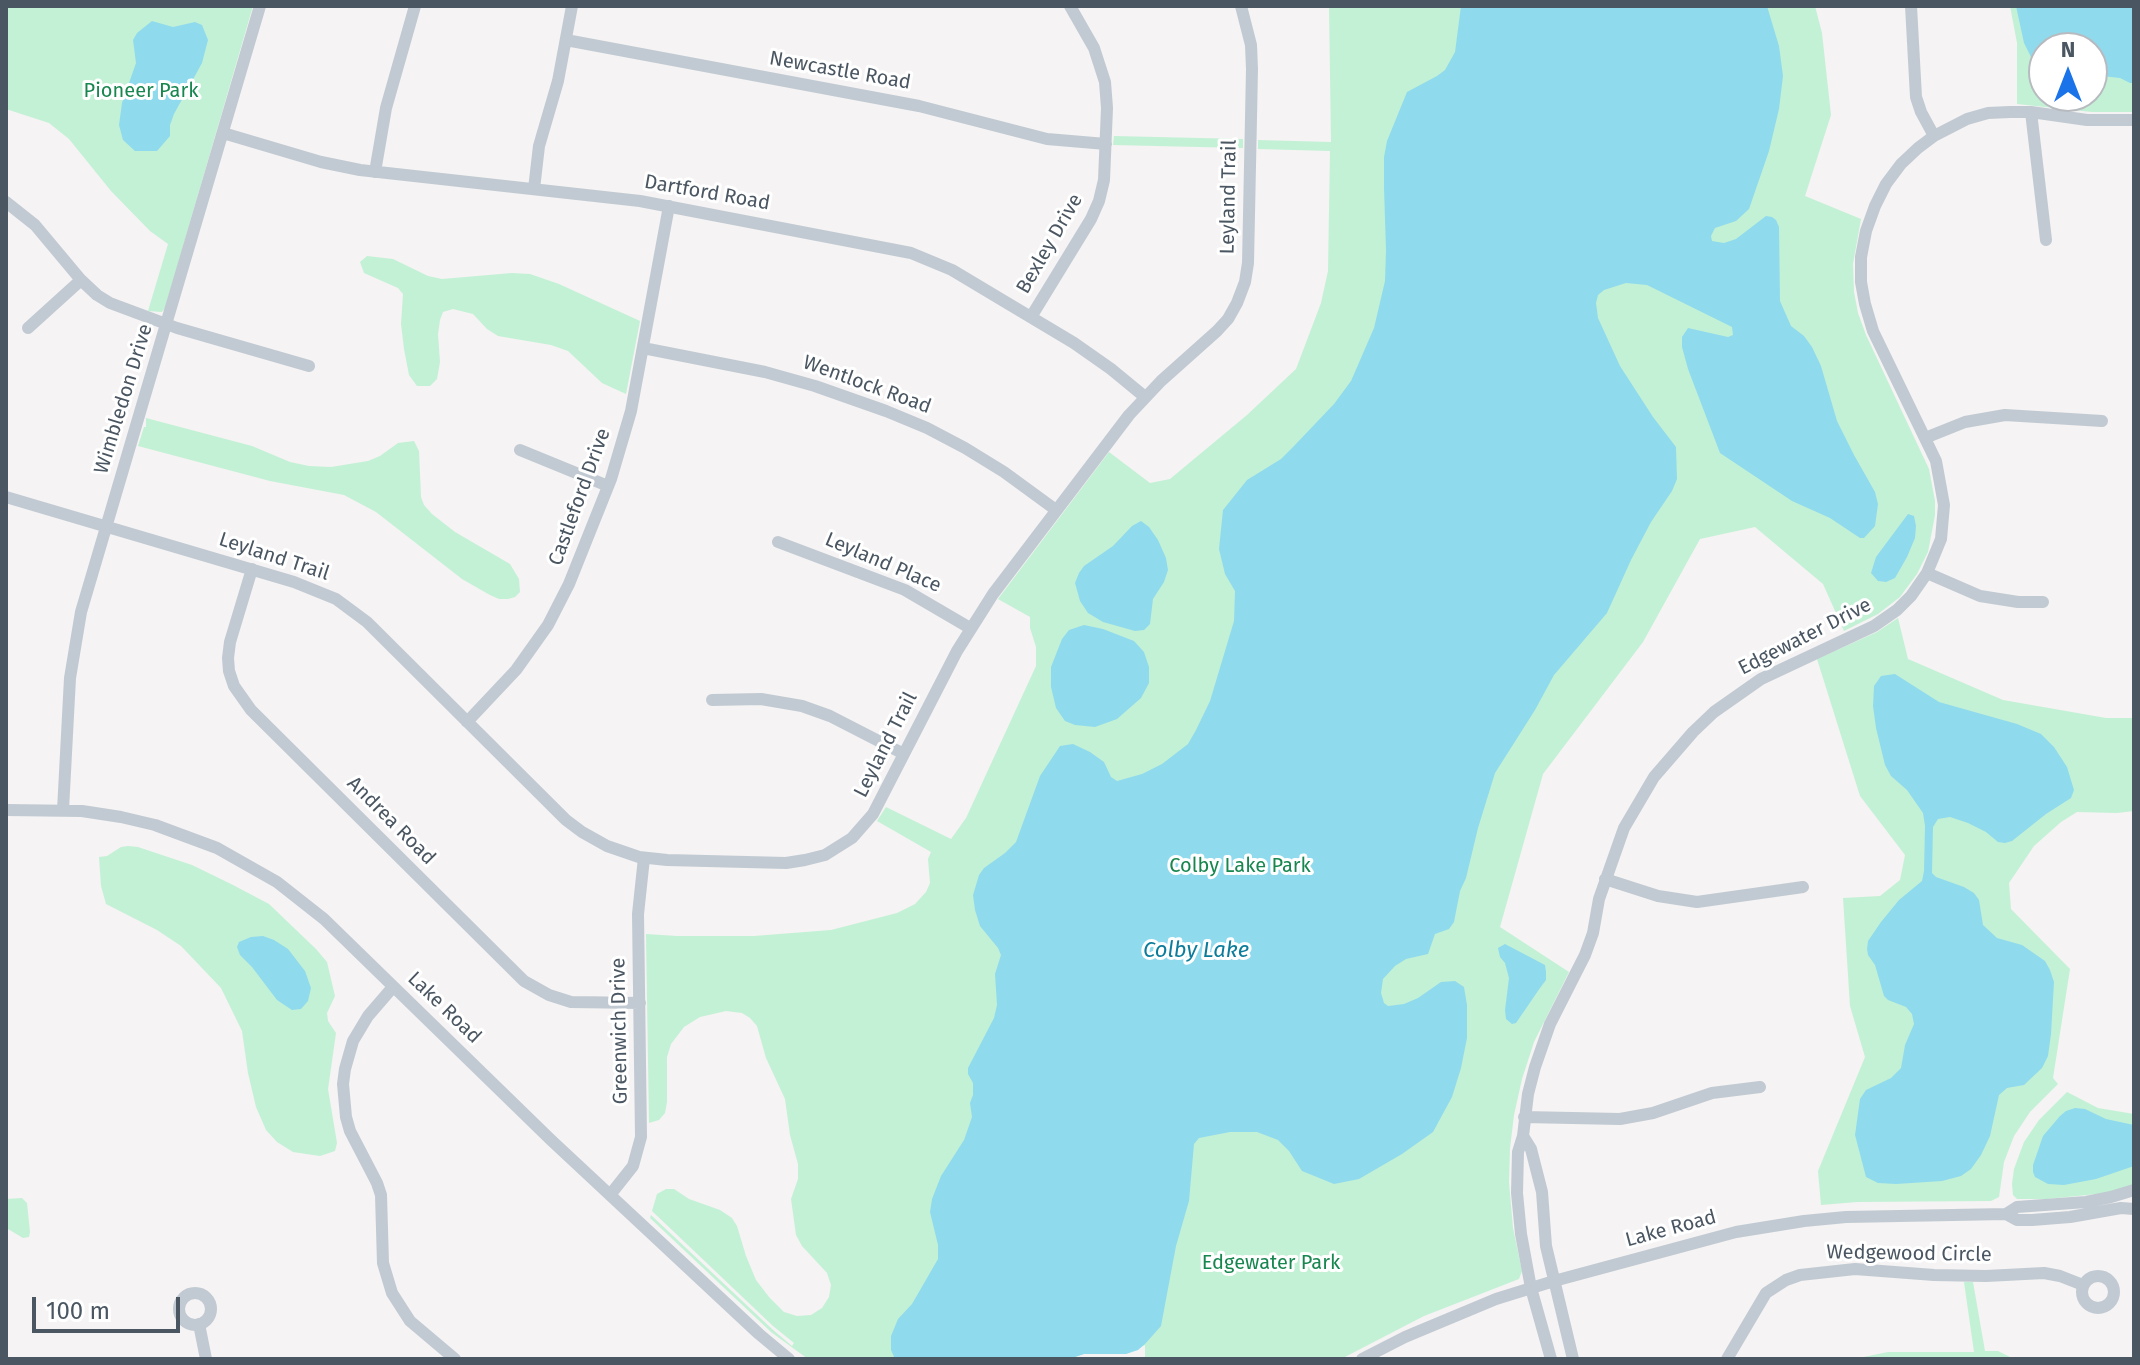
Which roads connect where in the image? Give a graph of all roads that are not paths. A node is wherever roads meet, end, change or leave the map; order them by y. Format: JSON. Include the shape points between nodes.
{"nodes":[{"id":1,"x":260,"y":6,"type":"edge"},
{"id":2,"x":415,"y":6,"type":"edge"},
{"id":3,"x":572,"y":6,"type":"edge"},
{"id":4,"x":1070,"y":6,"type":"edge"},
{"id":5,"x":1241,"y":6,"type":"edge"},
{"id":6,"x":1911,"y":6,"type":"edge"},
{"id":7,"x":566,"y":40,"type":"junction"},
{"id":8,"x":2031,"y":112,"type":"junction"},
{"id":9,"x":2134,"y":120,"type":"edge"},
{"id":10,"x":223,"y":133,"type":"junction"},
{"id":11,"x":1934,"y":136,"type":"junction"},
{"id":12,"x":1106,"y":144,"type":"junction"},
{"id":13,"x":375,"y":172,"type":"junction"},
{"id":14,"x":534,"y":189,"type":"junction"},
{"id":15,"x":6,"y":202,"type":"edge"},
{"id":16,"x":669,"y":206,"type":"junction"},
{"id":17,"x":2046,"y":240,"type":"dead end"},
{"id":18,"x":81,"y":280,"type":"junction"},
{"id":19,"x":1031,"y":317,"type":"junction"},
{"id":20,"x":167,"y":324,"type":"junction"},
{"id":21,"x":28,"y":328,"type":"dead end"},
{"id":22,"x":643,"y":348,"type":"junction"},
{"id":23,"x":309,"y":366,"type":"dead end"},
{"id":24,"x":1145,"y":397,"type":"junction"},
{"id":25,"x":2102,"y":421,"type":"dead end"},
{"id":26,"x":1925,"y":438,"type":"junction"},
{"id":27,"x":520,"y":450,"type":"dead end"},
{"id":28,"x":608,"y":486,"type":"junction"},
{"id":29,"x":6,"y":497,"type":"edge"},
{"id":30,"x":1056,"y":510,"type":"junction"},
{"id":31,"x":106,"y":527,"type":"junction"},
{"id":32,"x":778,"y":542,"type":"dead end"},
{"id":33,"x":252,"y":569,"type":"junction"},
{"id":34,"x":1927,"y":573,"type":"junction"},
{"id":35,"x":2043,"y":602,"type":"dead end"},
{"id":36,"x":970,"y":628,"type":"junction"},
{"id":37,"x":712,"y":700,"type":"dead end"},
{"id":38,"x":467,"y":722,"type":"junction"},
{"id":39,"x":904,"y":754,"type":"junction"},
{"id":40,"x":6,"y":810,"type":"edge"},
{"id":41,"x":63,"y":810,"type":"junction"},
{"id":42,"x":644,"y":858,"type":"junction"},
{"id":43,"x":1605,"y":879,"type":"junction"},
{"id":44,"x":1803,"y":887,"type":"dead end"},
{"id":45,"x":393,"y":987,"type":"junction"},
{"id":46,"x":640,"y":1003,"type":"junction"},
{"id":47,"x":1760,"y":1087,"type":"dead end"},
{"id":48,"x":1524,"y":1117,"type":"junction"},
{"id":49,"x":1523,"y":1136,"type":"junction"},
{"id":50,"x":2134,"y":1190,"type":"edge"},
{"id":51,"x":610,"y":1195,"type":"junction"},
{"id":52,"x":2134,"y":1209,"type":"edge"},
{"id":53,"x":2006,"y":1214,"type":"junction"},
{"id":54,"x":1554,"y":1281,"type":"junction"},
{"id":55,"x":2083,"y":1285,"type":"dead end"},
{"id":56,"x":1531,"y":1288,"type":"junction"},
{"id":57,"x":199,"y":1324,"type":"dead end"},
{"id":58,"x":206,"y":1359,"type":"edge"},
{"id":59,"x":455,"y":1359,"type":"edge"},
{"id":60,"x":789,"y":1359,"type":"edge"},
{"id":61,"x":1362,"y":1359,"type":"edge"},
{"id":62,"x":1551,"y":1359,"type":"edge"},
{"id":63,"x":1573,"y":1359,"type":"edge"},
{"id":64,"x":1727,"y":1359,"type":"edge"}],
"edges":[{"from":1,"to":10,"type":"street","name":"Wimbledon Drive"},
{"from":2,"to":13,"type":"street","via":[[386,108]]},
{"from":3,"to":7,"type":"street"},
{"from":4,"to":12,"type":"street","name":"Bexley Drive","via":[[1102,71]]},
{"from":5,"to":24,"type":"street","name":"Leyland Trail","via":[[1252,69],[1246,278],[1225,323]]},
{"from":6,"to":11,"type":"street","via":[[1916,97]]},
{"from":7,"to":12,"type":"street","name":"Newcastle Road","via":[[929,107],[1047,139]]},
{"from":7,"to":14,"type":"street","via":[[539,146]]},
{"from":8,"to":9,"type":"street","name":"Edgewater Drive"},
{"from":8,"to":11,"type":"street","name":"Edgewater Drive","via":[[1988,113]]},
{"from":8,"to":17,"type":"street"},
{"from":10,"to":13,"type":"street","name":"Dartford Road"},
{"from":10,"to":20,"type":"street","name":"Wimbledon Drive"},
{"from":11,"to":26,"type":"street","name":"Edgewater Drive","via":[[1886,184],[1861,257],[1861,282],[1873,331]]},
{"from":12,"to":19,"type":"street","name":"Bexley Drive","via":[[1099,201]]},
{"from":13,"to":14,"type":"street","name":"Dartford Road"},
{"from":14,"to":16,"type":"street","name":"Dartford Road"},
{"from":15,"to":18,"type":"street","via":[[35,225]]},
{"from":16,"to":19,"type":"street","name":"Dartford Road","via":[[918,255]]},
{"from":16,"to":22,"type":"street","name":"Castleford Drive"},
{"from":18,"to":20,"type":"street","via":[[110,303]]},
{"from":18,"to":21,"type":"street"},
{"from":19,"to":24,"type":"street","name":"Dartford Road","via":[[1095,357]]},
{"from":20,"to":23,"type":"street"},
{"from":20,"to":31,"type":"street","name":"Wimbledon Drive"},
{"from":22,"to":28,"type":"street","name":"Castleford Drive","via":[[626,432]]},
{"from":22,"to":30,"type":"street","name":"Wentlock Road","via":[[774,374],[886,411],[965,448]]},
{"from":24,"to":30,"type":"street","name":"Leyland Trail"},
{"from":25,"to":26,"type":"street","via":[[2005,415],[1965,422]]},
{"from":26,"to":34,"type":"street","name":"Edgewater Drive","via":[[1936,461],[1944,505],[1941,539]]},
{"from":27,"to":28,"type":"street"},
{"from":28,"to":38,"type":"street","name":"Castleford Drive","via":[[548,625],[516,670]]},
{"from":29,"to":31,"type":"street","name":"Leyland Trail"},
{"from":30,"to":36,"type":"street","name":"Leyland Trail"},
{"from":31,"to":33,"type":"street","name":"Leyland Trail"},
{"from":31,"to":41,"type":"street","name":"Wimbledon Drive","via":[[72,657]]},
{"from":32,"to":36,"type":"street","name":"Leyland Place","via":[[898,587]]},
{"from":33,"to":38,"type":"street","name":"Leyland Trail","via":[[320,591],[352,610]]},
{"from":33,"to":46,"type":"street","name":"Andrea Road","via":[[228,658],[234,686],[251,710],[524,981],[571,1002]]},
{"from":34,"to":35,"type":"street","via":[[1980,596]]},
{"from":34,"to":43,"type":"street","name":"Edgewater Drive","via":[[1888,617],[1761,679],[1714,712],[1672,754],[1638,803]]},
{"from":36,"to":39,"type":"street","name":"Leyland Trail"},
{"from":37,"to":39,"type":"street","via":[[761,699],[802,706]]},
{"from":38,"to":42,"type":"street","name":"Leyland Trail","via":[[576,828]]},
{"from":39,"to":42,"type":"street","name":"Leyland Trail","via":[[869,820],[825,855],[786,863]]},
{"from":40,"to":41,"type":"street","name":"Lake Road"},
{"from":41,"to":45,"type":"street","name":"Lake Road","via":[[155,825],[240,859],[304,901]]},
{"from":42,"to":46,"type":"street","name":"Greenwich Drive","via":[[638,904]]},
{"from":43,"to":44,"type":"street","via":[[1697,902]]},
{"from":43,"to":48,"type":"street","name":"Edgewater Drive","via":[[1585,955],[1538,1057]]},
{"from":45,"to":51,"type":"street","name":"Lake Road"},
{"from":45,"to":59,"type":"street","via":[[353,1041],[343,1084],[346,1117],[381,1195],[383,1263],[392,1293],[410,1321]]},
{"from":46,"to":51,"type":"street","name":"Greenwich Drive","via":[[640,1143],[633,1166]]},
{"from":47,"to":48,"type":"street","via":[[1712,1093],[1620,1119]]},
{"from":48,"to":49,"type":"street","name":"Edgewater Drive"},
{"from":49,"to":54,"type":"street","name":"Edgewater Drive","via":[[1542,1192]]},
{"from":49,"to":56,"type":"street","name":"Edgewater Drive","via":[[1517,1193]]},
{"from":50,"to":53,"type":"street","name":"Lake Road","via":[[2086,1202],[2017,1207]]},
{"from":51,"to":60,"type":"street","name":"Lake Road"},
{"from":52,"to":53,"type":"street","name":"Lake Road","via":[[2048,1220],[2017,1220]]},
{"from":53,"to":54,"type":"street","name":"Lake Road","via":[[1846,1217],[1771,1226]]},
{"from":54,"to":56,"type":"street","name":"Lake Road"},
{"from":54,"to":63,"type":"street","name":"Edgewater Drive"},
{"from":55,"to":64,"type":"street","name":"Wedgewood Circle","via":[[2044,1273],[1955,1276],[1855,1269],[1800,1275],[1766,1293]]},
{"from":56,"to":61,"type":"street","name":"Lake Road","via":[[1434,1324]]},
{"from":56,"to":62,"type":"street","name":"Edgewater Drive"},
{"from":57,"to":58,"type":"street"}]}
